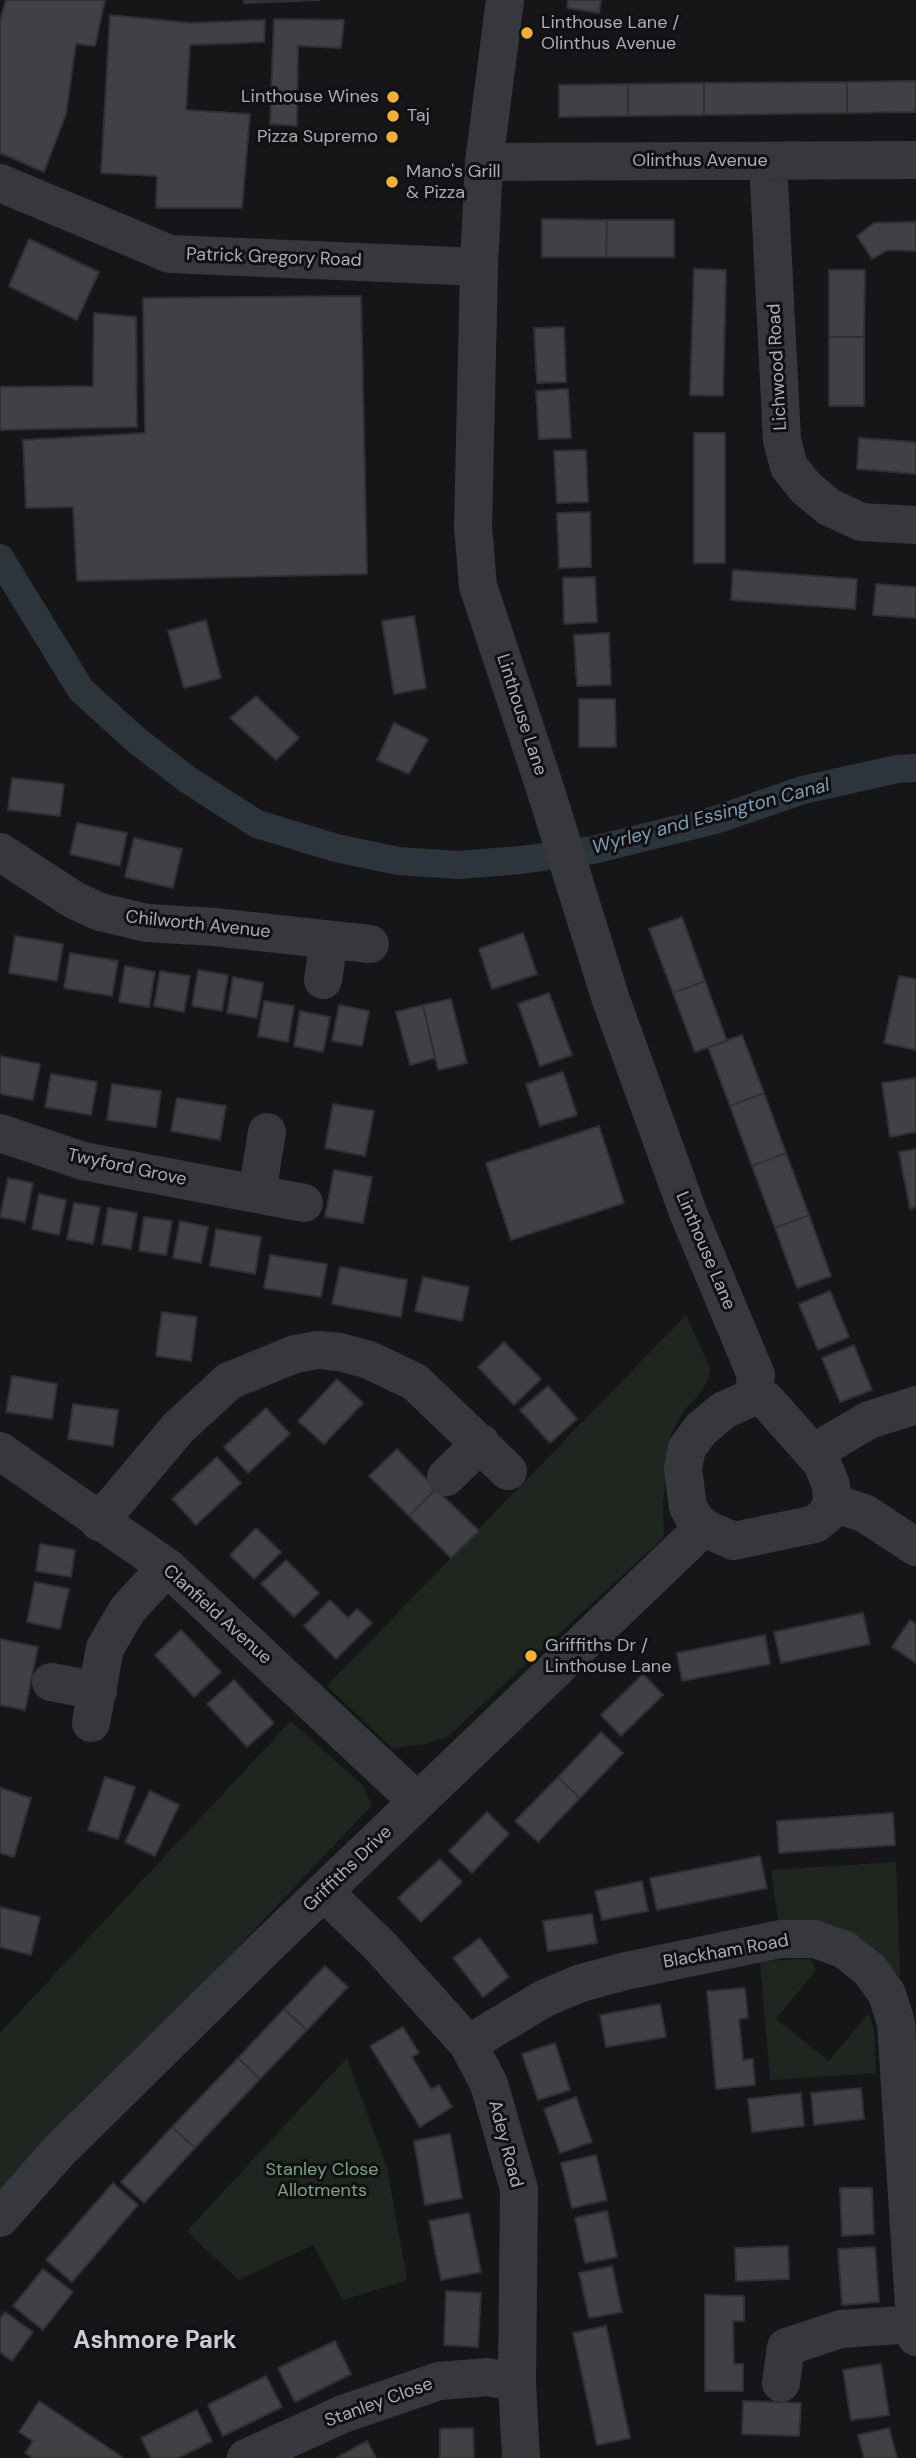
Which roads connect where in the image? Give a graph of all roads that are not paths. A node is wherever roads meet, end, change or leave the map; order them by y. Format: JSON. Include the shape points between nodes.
{"nodes":[{"id":1,"x":505,"y":0,"type":"edge"},
{"id":2,"x":916,"y":160,"type":"edge"},
{"id":3,"x":768,"y":161,"type":"junction"},
{"id":4,"x":484,"y":162,"type":"junction"},
{"id":5,"x":0,"y":183,"type":"edge"},
{"id":6,"x":479,"y":267,"type":"junction"},
{"id":7,"x":916,"y":525,"type":"edge"},
{"id":8,"x":0,"y":852,"type":"edge"},
{"id":9,"x":329,"y":940,"type":"junction"},
{"id":10,"x":370,"y":944,"type":"dead end"},
{"id":11,"x":323,"y":980,"type":"dead end"},
{"id":12,"x":267,"y":1132,"type":"dead end"},
{"id":13,"x":0,"y":1133,"type":"edge"},
{"id":14,"x":257,"y":1193,"type":"junction"},
{"id":15,"x":304,"y":1203,"type":"dead end"},
{"id":16,"x":753,"y":1397,"type":"junction"},
{"id":17,"x":916,"y":1405,"type":"edge"},
{"id":18,"x":481,"y":1443,"type":"junction"},
{"id":19,"x":0,"y":1451,"type":"edge"},
{"id":20,"x":813,"y":1453,"type":"junction"},
{"id":21,"x":508,"y":1471,"type":"dead end"},
{"id":22,"x":446,"y":1477,"type":"dead end"},
{"id":23,"x":832,"y":1503,"type":"junction"},
{"id":24,"x":100,"y":1522,"type":"junction"},
{"id":25,"x":704,"y":1527,"type":"junction"},
{"id":26,"x":916,"y":1547,"type":"edge"},
{"id":27,"x":167,"y":1567,"type":"junction"},
{"id":28,"x":51,"y":1682,"type":"dead end"},
{"id":29,"x":417,"y":1801,"type":"junction"},
{"id":30,"x":324,"y":1892,"type":"junction"},
{"id":31,"x":468,"y":2044,"type":"junction"},
{"id":32,"x":0,"y":2218,"type":"edge"},
{"id":33,"x":915,"y":2331,"type":"edge"},
{"id":34,"x":517,"y":2383,"type":"junction"},
{"id":35,"x":781,"y":2383,"type":"dead end"},
{"id":36,"x":246,"y":2458,"type":"edge"},
{"id":37,"x":521,"y":2458,"type":"edge"}],
"edges":[{"from":1,"to":4,"type":"street","name":"Linthouse Lane"},
{"from":2,"to":3,"type":"street","name":"Olinthus Avenue"},
{"from":3,"to":4,"type":"street","name":"Olinthus Avenue"},
{"from":3,"to":7,"type":"street","name":"Lichwood Road","via":[[782,440],[789,467],[829,507],[861,522]]},
{"from":4,"to":6,"type":"street","name":"Linthouse Lane"},
{"from":5,"to":6,"type":"street","name":"Patrick Gregory Road","via":[[170,254]]},
{"from":6,"to":16,"type":"street","name":"Linthouse Lane","via":[[473,527],[478,586],[611,1000],[689,1215],[756,1374]]},
{"from":8,"to":9,"type":"street","name":"Chilworth Avenue","via":[[100,912],[147,923]]},
{"from":9,"to":10,"type":"street","name":"Chilworth Avenue"},
{"from":9,"to":11,"type":"street"},
{"from":12,"to":14,"type":"street"},
{"from":13,"to":14,"type":"street","name":"Twyford Grove","via":[[83,1161]]},
{"from":14,"to":15,"type":"street","name":"Twyford Grove"},
{"from":16,"to":20,"type":"street","via":[[766,1400]]},
{"from":16,"to":25,"type":"street","via":[[724,1410],[687,1448],[683,1469],[688,1507]]},
{"from":17,"to":20,"type":"street","via":[[870,1420]]},
{"from":18,"to":21,"type":"street"},
{"from":18,"to":22,"type":"street"},
{"from":18,"to":24,"type":"street","via":[[415,1382],[340,1352],[295,1354],[229,1381],[178,1428]]},
{"from":19,"to":24,"type":"street","name":"Clanfield Avenue"},
{"from":20,"to":23,"type":"street","via":[[831,1485]]},
{"from":23,"to":25,"type":"street","via":[[815,1524],[746,1539],[734,1541]]},
{"from":23,"to":26,"type":"street","via":[[864,1513]]},
{"from":24,"to":27,"type":"street","name":"Clanfield Avenue"},
{"from":25,"to":29,"type":"street","name":"Griffiths Drive"},
{"from":27,"to":28,"type":"street","via":[[128,1609],[105,1648],[94,1707]]},
{"from":27,"to":29,"type":"street","name":"Clanfield Avenue"},
{"from":29,"to":30,"type":"street","name":"Griffiths Drive"},
{"from":30,"to":31,"type":"street","name":"Adey Road","via":[[381,1947]]},
{"from":30,"to":32,"type":"street","name":"Griffiths Drive","via":[[59,2151]]},
{"from":31,"to":33,"type":"street","name":"Blackham Road","via":[[545,1998],[626,1971],[780,1938],[815,1939],[845,1950],[870,1970],[887,1994],[896,2023]]},
{"from":31,"to":34,"type":"street","name":"Adey Road","via":[[489,2084],[519,2189]]},
{"from":33,"to":35,"type":"street","via":[[841,2329],[786,2347]]},
{"from":34,"to":36,"type":"street","name":"Stanley Close","via":[[488,2377],[439,2381],[344,2414]]},
{"from":34,"to":37,"type":"street","name":"Adey Road"}]}
